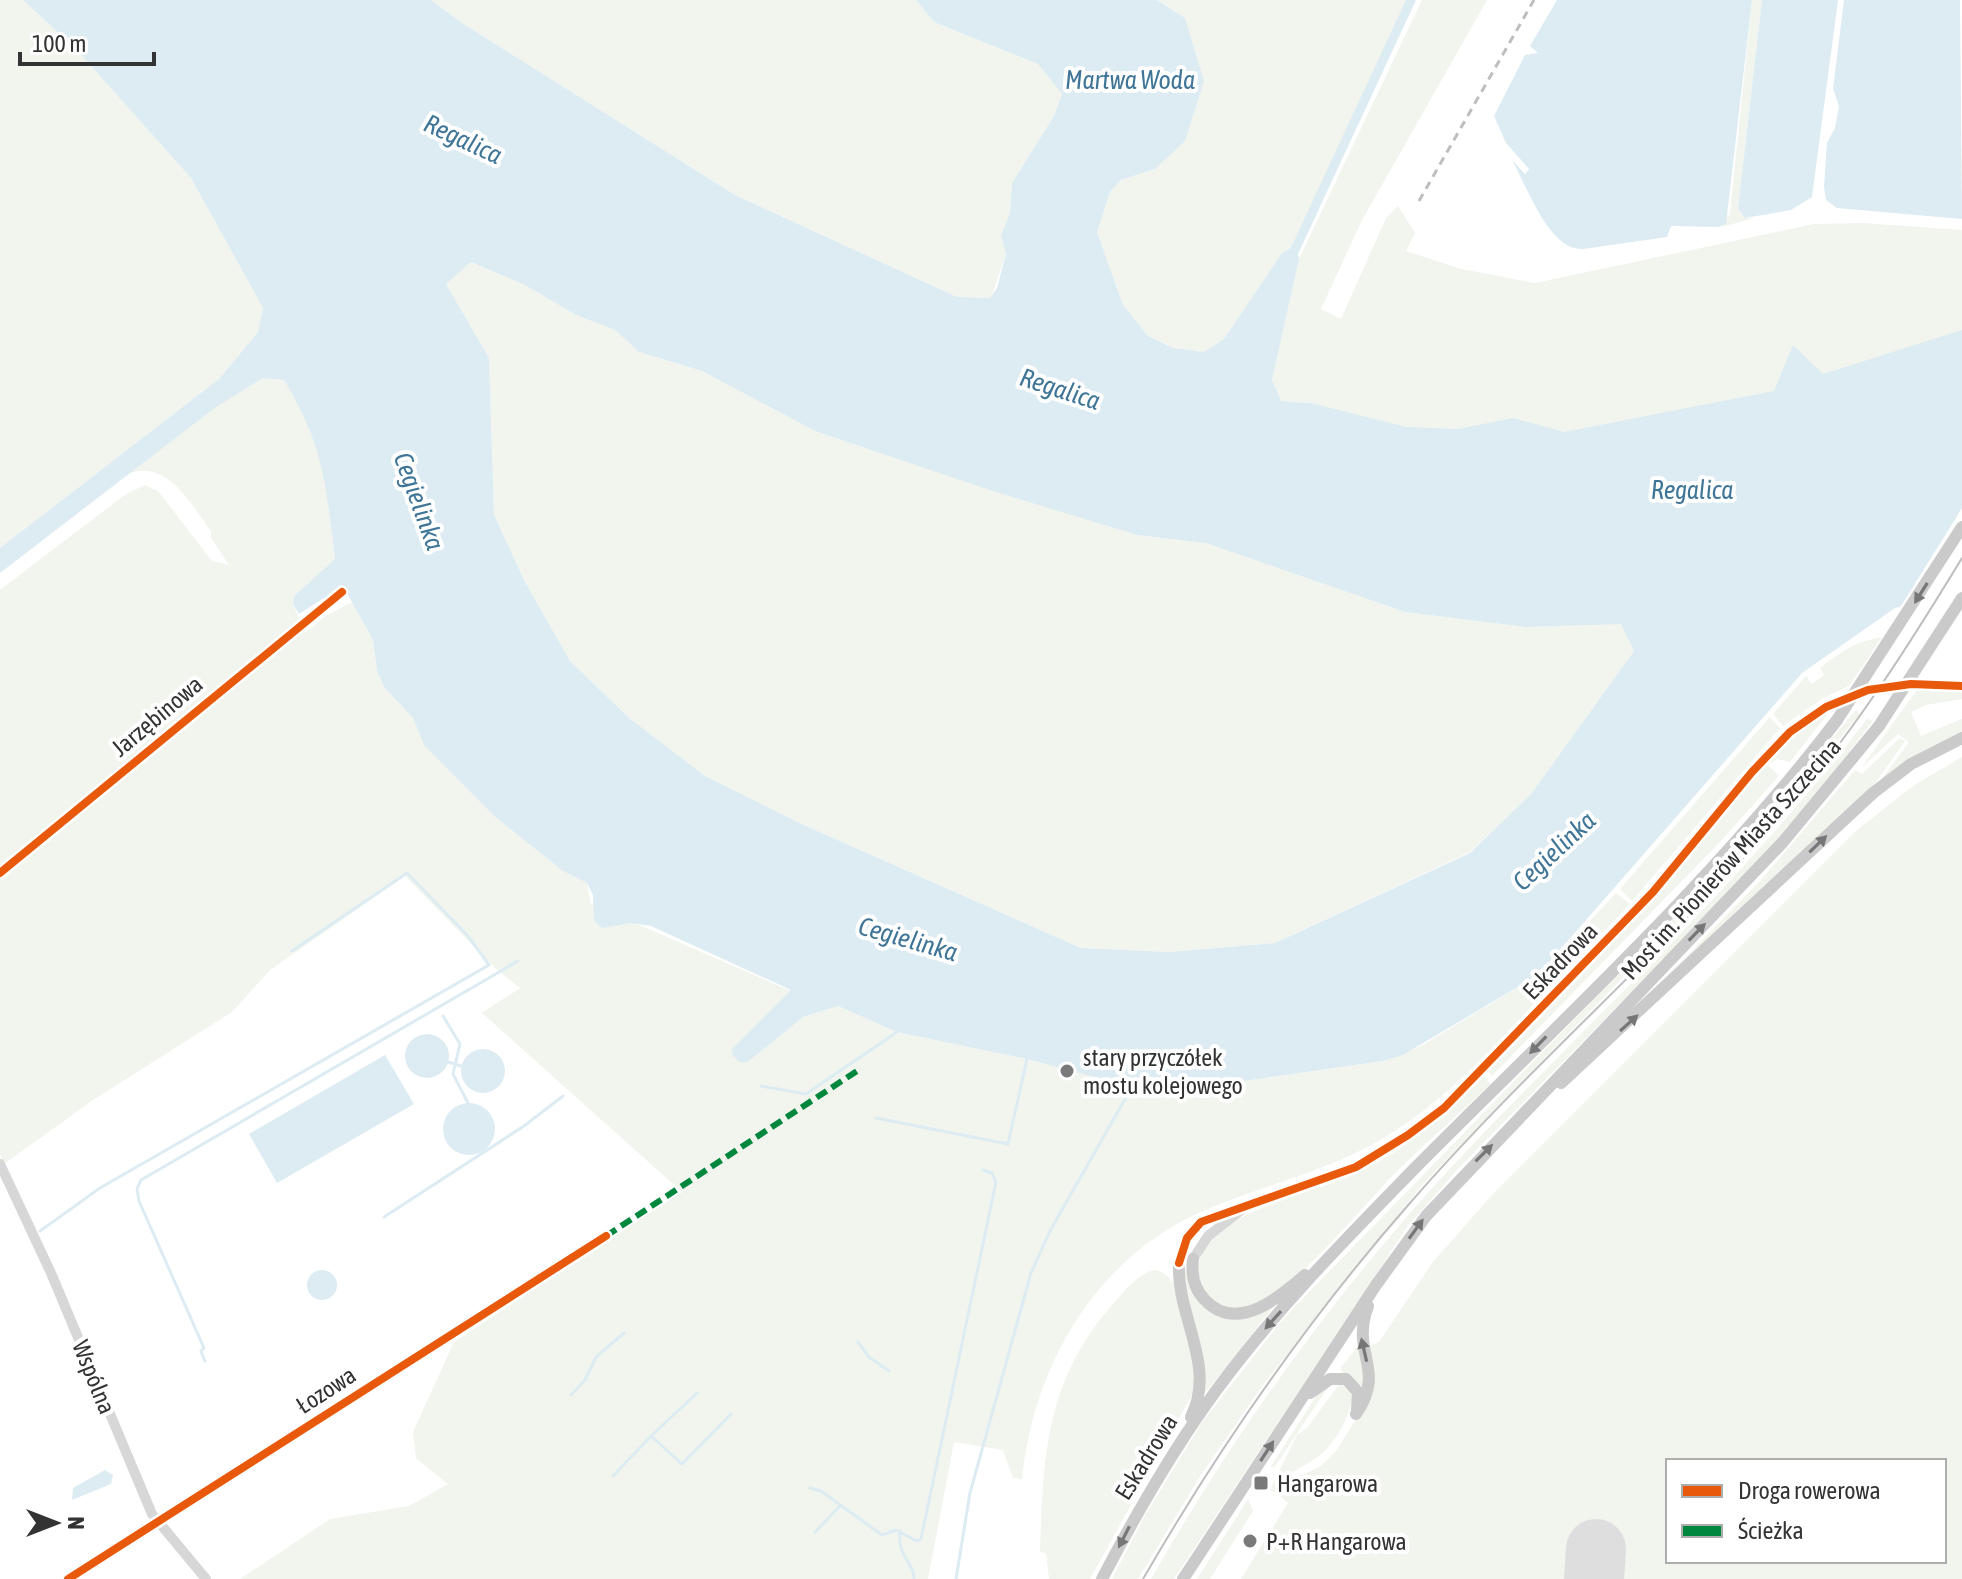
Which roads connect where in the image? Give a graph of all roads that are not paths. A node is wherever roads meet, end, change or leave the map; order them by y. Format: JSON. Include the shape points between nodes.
{"nodes":[{"id":1,"x":1962,"y":527,"type":"edge"},
{"id":2,"x":342,"y":592,"type":"dead end"},
{"id":3,"x":1962,"y":598,"type":"edge"},
{"id":4,"x":1961,"y":686,"type":"edge"},
{"id":5,"x":1962,"y":738,"type":"edge"},
{"id":6,"x":0,"y":873,"type":"edge"},
{"id":7,"x":1507,"y":1129,"type":"junction"},
{"id":8,"x":0,"y":1164,"type":"edge"},
{"id":9,"x":1246,"y":1207,"type":"junction"},
{"id":10,"x":1363,"y":1221,"type":"junction"},
{"id":11,"x":606,"y":1236,"type":"dead end"},
{"id":12,"x":1193,"y":1259,"type":"joint"},
{"id":13,"x":1179,"y":1263,"type":"joint"},
{"id":14,"x":1376,"y":1285,"type":"junction"},
{"id":15,"x":1298,"y":1403,"type":"junction"},
{"id":16,"x":1175,"y":1449,"type":"junction"},
{"id":17,"x":159,"y":1523,"type":"junction"},
{"id":18,"x":68,"y":1579,"type":"edge"},
{"id":19,"x":206,"y":1579,"type":"edge"},
{"id":20,"x":1102,"y":1579,"type":"edge"},
{"id":21,"x":1183,"y":1579,"type":"edge"}],
"edges":[{"from":1,"to":10,"type":"main road","name":"Most im. Pionierów Miasta Szczecina","one_way":true,"bridge":true,"via":[[1837,720],[1785,787]]},
{"from":2,"to":6,"type":"street","name":"Jarzębinowa"},
{"from":7,"to":3,"type":"main road","name":"Most im. Pionierów Miasta Szczecina","one_way":true,"bridge":true,"via":[[1783,842],[1879,726]]},
{"from":4,"to":9,"type":"street","name":"Eskadrowa","via":[[1875,688],[1806,719],[1767,754],[1653,892],[1444,1108],[1356,1167]]},
{"from":7,"to":5,"type":"main road","one_way":true,"via":[[1660,994],[1873,793],[1920,758]]},
{"from":14,"to":7,"type":"main road","one_way":true,"via":[[1426,1216]]},
{"from":8,"to":17,"type":"street","name":"Wspólna"},
{"from":9,"to":12,"type":"street","name":"Eskadrowa","via":[[1208,1236]]},
{"from":9,"to":13,"type":"street","name":"Eskadrowa","via":[[1201,1222],[1187,1238]]},
{"from":10,"to":12,"type":"main road","via":[[1281,1296],[1247,1313],[1211,1306],[1195,1284]]},
{"from":10,"to":16,"type":"main road","name":"Eskadrowa","one_way":true,"via":[[1262,1332]]},
{"from":11,"to":17,"type":"street","name":"Łozowa"},
{"from":13,"to":16,"type":"main road","via":[[1200,1382],[1195,1410]]},
{"from":14,"to":15,"type":"main road"},
{"from":15,"to":14,"type":"main road","one_way":true,"via":[[1335,1377],[1355,1387],[1356,1414],[1366,1400],[1370,1381],[1360,1330]]},
{"from":21,"to":15,"type":"main road","one_way":true},
{"from":16,"to":20,"type":"main road","name":"Eskadrowa","one_way":true},
{"from":17,"to":18,"type":"street","name":"Łozowa"},
{"from":17,"to":19,"type":"street","name":"Wspólna"}]}
